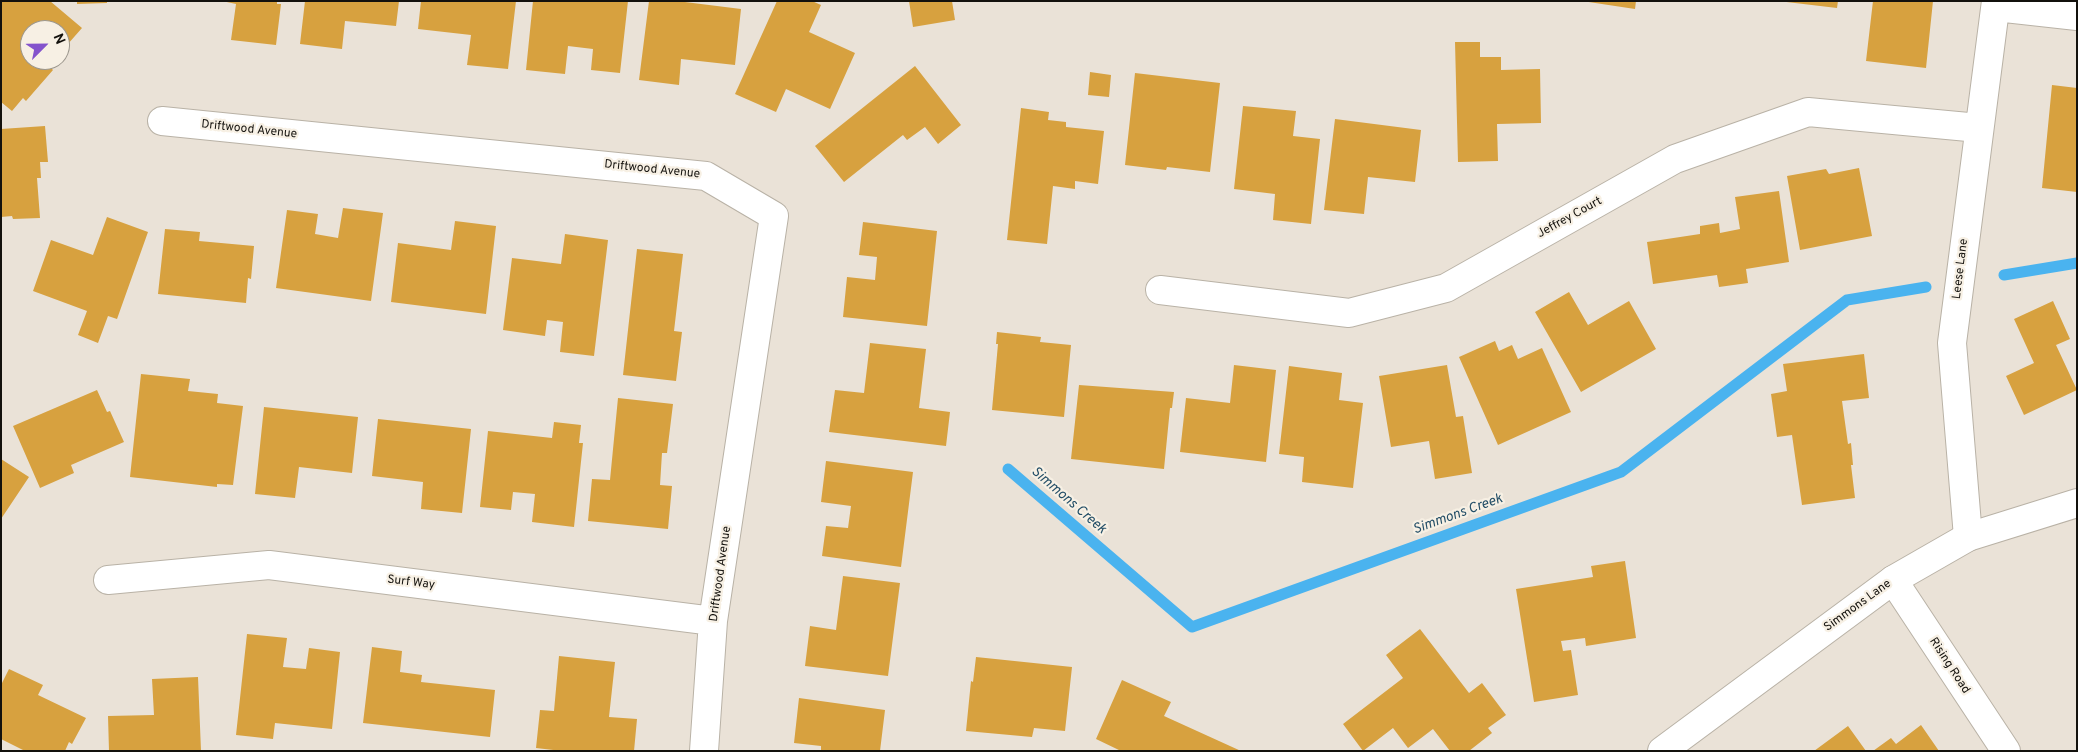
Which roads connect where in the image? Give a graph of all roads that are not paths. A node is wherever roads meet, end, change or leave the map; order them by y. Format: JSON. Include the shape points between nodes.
{"nodes":[{"id":1,"x":1996,"y":4,"type":"edge"},
{"id":2,"x":2077,"y":16,"type":"edge"},
{"id":3,"x":162,"y":121,"type":"dead end"},
{"id":4,"x":1979,"y":128,"type":"junction"},
{"id":5,"x":1160,"y":290,"type":"dead end"},
{"id":6,"x":2077,"y":502,"type":"edge"},
{"id":7,"x":1968,"y":537,"type":"junction"},
{"id":8,"x":108,"y":580,"type":"dead end"},
{"id":9,"x":1893,"y":580,"type":"junction"},
{"id":10,"x":713,"y":621,"type":"junction"},
{"id":11,"x":704,"y":751,"type":"edge"},
{"id":12,"x":1662,"y":751,"type":"edge"},
{"id":13,"x":2006,"y":751,"type":"edge"}],
"edges":[{"from":1,"to":2,"type":"street"},
{"from":1,"to":4,"type":"street","name":"Leese Lane"},
{"from":3,"to":10,"type":"street","name":"Driftwood Avenue","via":[[706,176],[774,216]]},
{"from":4,"to":5,"type":"street","name":"Jeffrey Court","via":[[1808,112],[1675,159],[1446,288],[1349,314]]},
{"from":4,"to":7,"type":"street","name":"Leese Lane","via":[[1952,343]]},
{"from":6,"to":7,"type":"street","name":"Simmons Lane"},
{"from":7,"to":9,"type":"street","name":"Simmons Lane"},
{"from":8,"to":10,"type":"street","name":"Surf Way","via":[[269,565]]},
{"from":9,"to":12,"type":"street","name":"Simmons Lane"},
{"from":9,"to":13,"type":"street","name":"Rising Road"},
{"from":10,"to":11,"type":"street","name":"Driftwood Avenue"}]}
